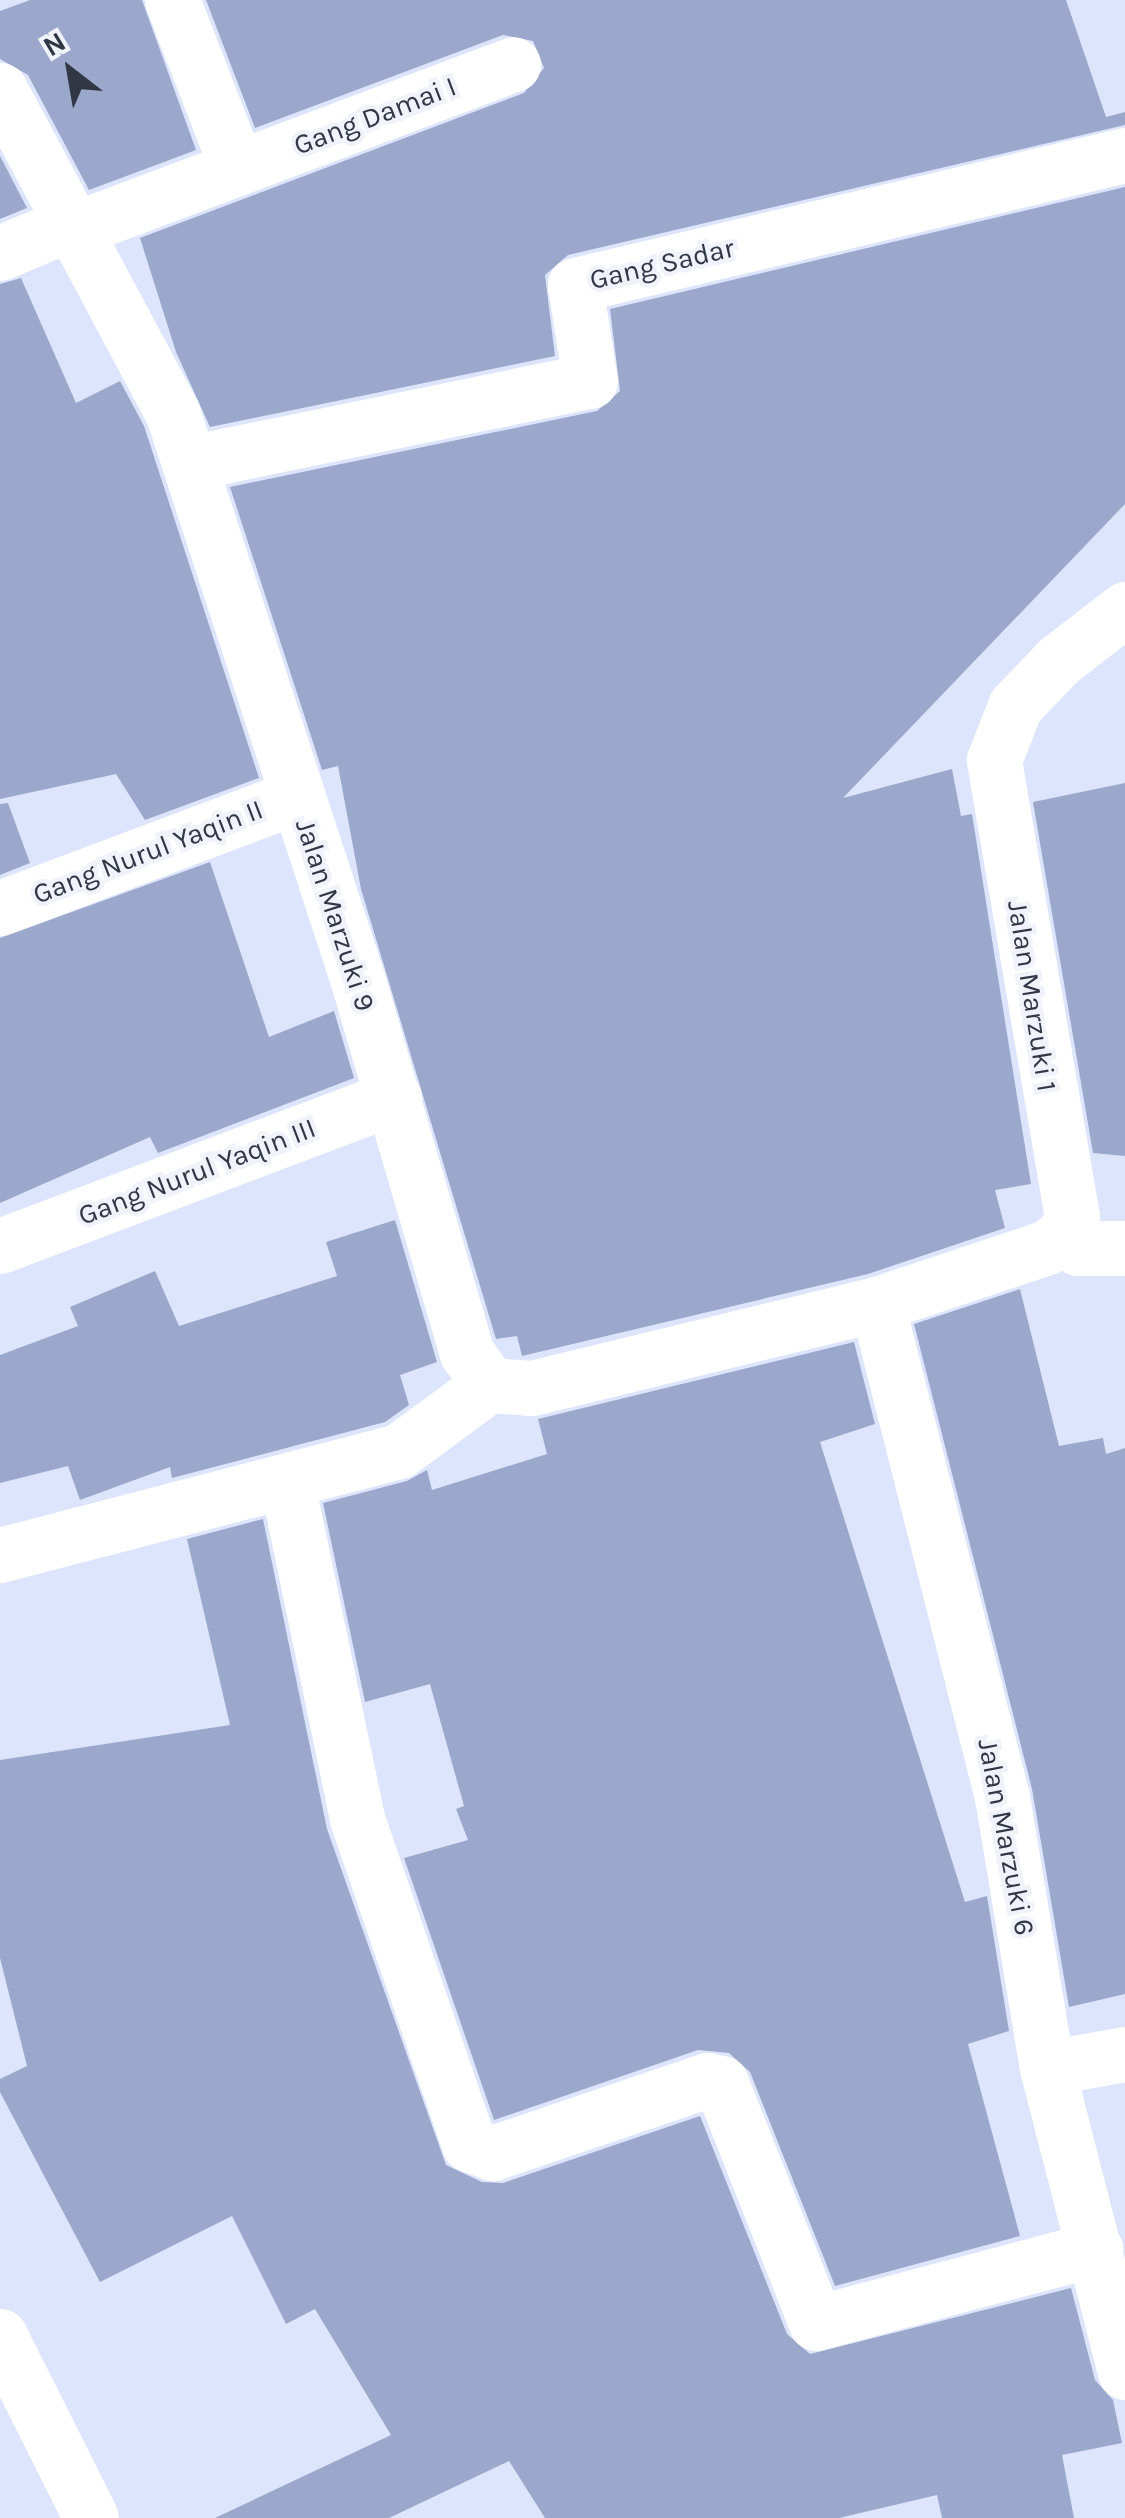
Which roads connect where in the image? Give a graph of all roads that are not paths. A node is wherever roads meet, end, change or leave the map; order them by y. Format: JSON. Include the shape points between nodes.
{"nodes":[{"id":1,"x":172,"y":0,"type":"edge"},
{"id":2,"x":513,"y":64,"type":"dead end"},
{"id":3,"x":0,"y":90,"type":"edge"},
{"id":4,"x":1125,"y":155,"type":"edge"},
{"id":5,"x":236,"y":168,"type":"junction"},
{"id":6,"x":73,"y":226,"type":"junction"},
{"id":7,"x":0,"y":253,"type":"edge"},
{"id":8,"x":189,"y":463,"type":"junction"},
{"id":9,"x":1125,"y":609,"type":"edge"},
{"id":10,"x":296,"y":797,"type":"junction"},
{"id":11,"x":0,"y":908,"type":"edge"},
{"id":12,"x":394,"y":1097,"type":"junction"},
{"id":13,"x":1064,"y":1235,"type":"junction"},
{"id":14,"x":0,"y":1246,"type":"edge"},
{"id":15,"x":1125,"y":1248,"type":"edge"},
{"id":16,"x":877,"y":1304,"type":"junction"},
{"id":17,"x":489,"y":1385,"type":"junction"},
{"id":18,"x":287,"y":1483,"type":"junction"},
{"id":19,"x":0,"y":1555,"type":"edge"},
{"id":20,"x":1125,"y":2054,"type":"edge"},
{"id":21,"x":1047,"y":2068,"type":"junction"},
{"id":22,"x":1094,"y":2249,"type":"junction"},
{"id":23,"x":0,"y":2336,"type":"edge"},
{"id":24,"x":1125,"y":2372,"type":"edge"},
{"id":25,"x":90,"y":2518,"type":"edge"}],
"edges":[{"from":1,"to":5,"type":"street"},
{"from":2,"to":5,"type":"street","name":"Gang Damai I"},
{"from":3,"to":6,"type":"street","name":"Jalan Marzuki 9"},
{"from":4,"to":8,"type":"street","name":"Gang Sadar","via":[[576,285],[590,382]]},
{"from":5,"to":6,"type":"street","name":"Gang Damai I"},
{"from":6,"to":7,"type":"street","name":"Gang Damai I"},
{"from":6,"to":8,"type":"street","name":"Jalan Marzuki 9","via":[[173,414]]},
{"from":8,"to":10,"type":"street","name":"Jalan Marzuki 9"},
{"from":9,"to":13,"type":"street","name":"Jalan Marzuki 1","via":[[1058,661],[1015,706],[994,760],[1072,1218]]},
{"from":10,"to":11,"type":"street","name":"Gang Nurul Yaqin II"},
{"from":10,"to":12,"type":"street","name":"Jalan Marzuki 9"},
{"from":12,"to":14,"type":"street","name":"Gang Nurul Yaqin III"},
{"from":12,"to":17,"type":"street","name":"Jalan Marzuki 9","via":[[467,1353]]},
{"from":13,"to":15,"type":"street","via":[[1078,1248]]},
{"from":13,"to":16,"type":"street","via":[[1047,1247]]},
{"from":16,"to":17,"type":"street","via":[[532,1388]]},
{"from":16,"to":21,"type":"street","name":"Jalan Marzuki 6","via":[[1002,1797]]},
{"from":17,"to":18,"type":"street","via":[[420,1442]]},
{"from":18,"to":19,"type":"street"},
{"from":18,"to":22,"type":"street","via":[[357,1818],[470,2144],[492,2153],[708,2080],[720,2083],[816,2323]]},
{"from":20,"to":21,"type":"street"},
{"from":21,"to":22,"type":"street","name":"Jalan Marzuki 6"},
{"from":22,"to":24,"type":"street","name":"Jalan Marzuki 6"},
{"from":23,"to":25,"type":"street"}]}
